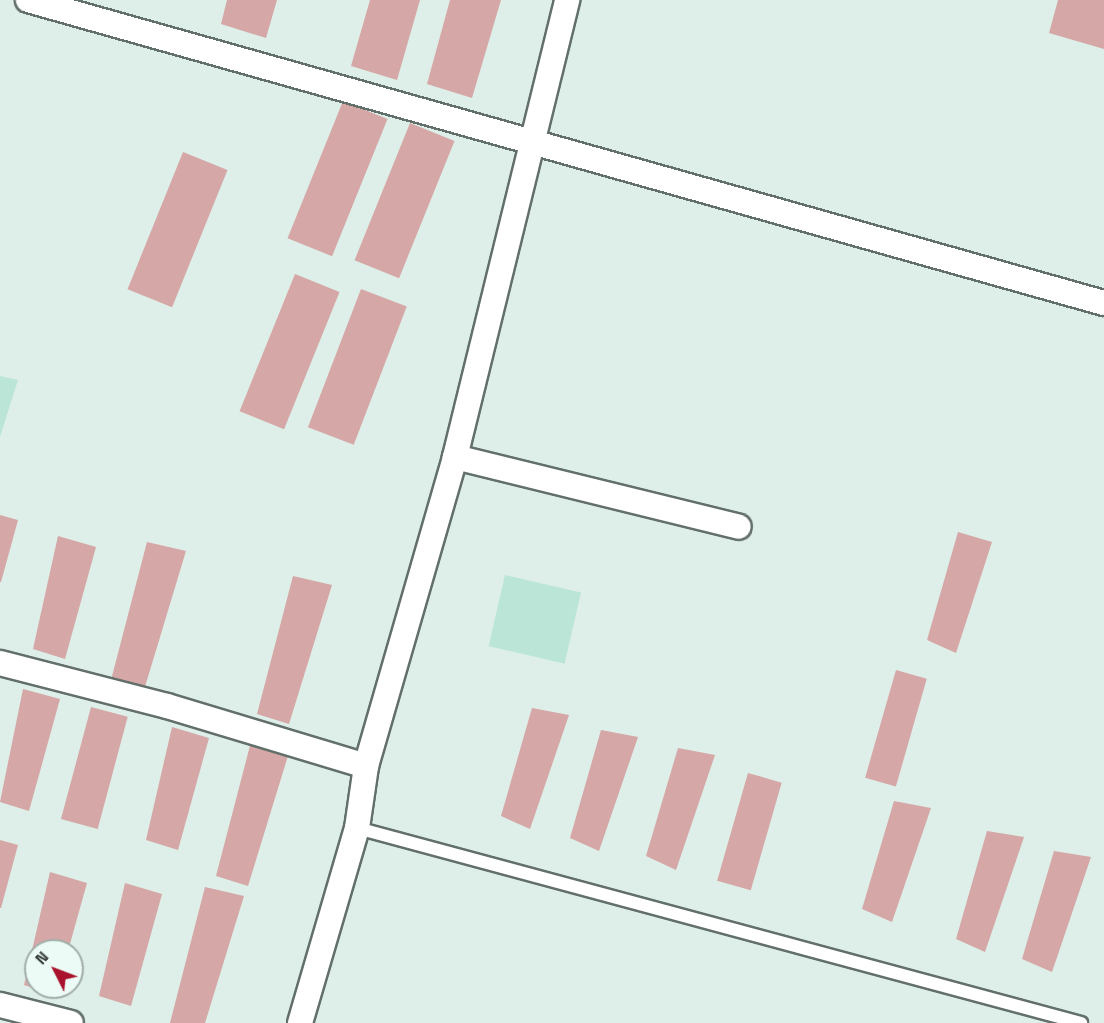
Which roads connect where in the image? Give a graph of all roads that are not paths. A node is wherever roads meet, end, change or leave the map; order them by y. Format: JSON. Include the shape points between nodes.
{"nodes":[{"id":1,"x":28,"y":0,"type":"edge"},
{"id":2,"x":567,"y":0,"type":"edge"},
{"id":3,"x":532,"y":145,"type":"junction"},
{"id":4,"x":1104,"y":303,"type":"edge"},
{"id":5,"x":455,"y":456,"type":"junction"},
{"id":6,"x":739,"y":527,"type":"dead end"},
{"id":7,"x":0,"y":663,"type":"edge"},
{"id":8,"x":366,"y":766,"type":"junction"},
{"id":9,"x":357,"y":828,"type":"junction"},
{"id":10,"x":0,"y":1005,"type":"edge"},
{"id":11,"x":71,"y":1023,"type":"edge"},
{"id":12,"x":300,"y":1023,"type":"edge"},
{"id":13,"x":1081,"y":1023,"type":"edge"}],
"edges":[{"from":1,"to":3,"type":"street"},
{"from":2,"to":3,"type":"street"},
{"from":3,"to":4,"type":"street"},
{"from":3,"to":5,"type":"street"},
{"from":5,"to":6,"type":"street"},
{"from":5,"to":8,"type":"street"},
{"from":7,"to":8,"type":"street","via":[[167,706]]},
{"from":8,"to":9,"type":"street"},
{"from":9,"to":12,"type":"street"},
{"from":9,"to":13,"type":"lane"},
{"from":10,"to":11,"type":"street"}]}
